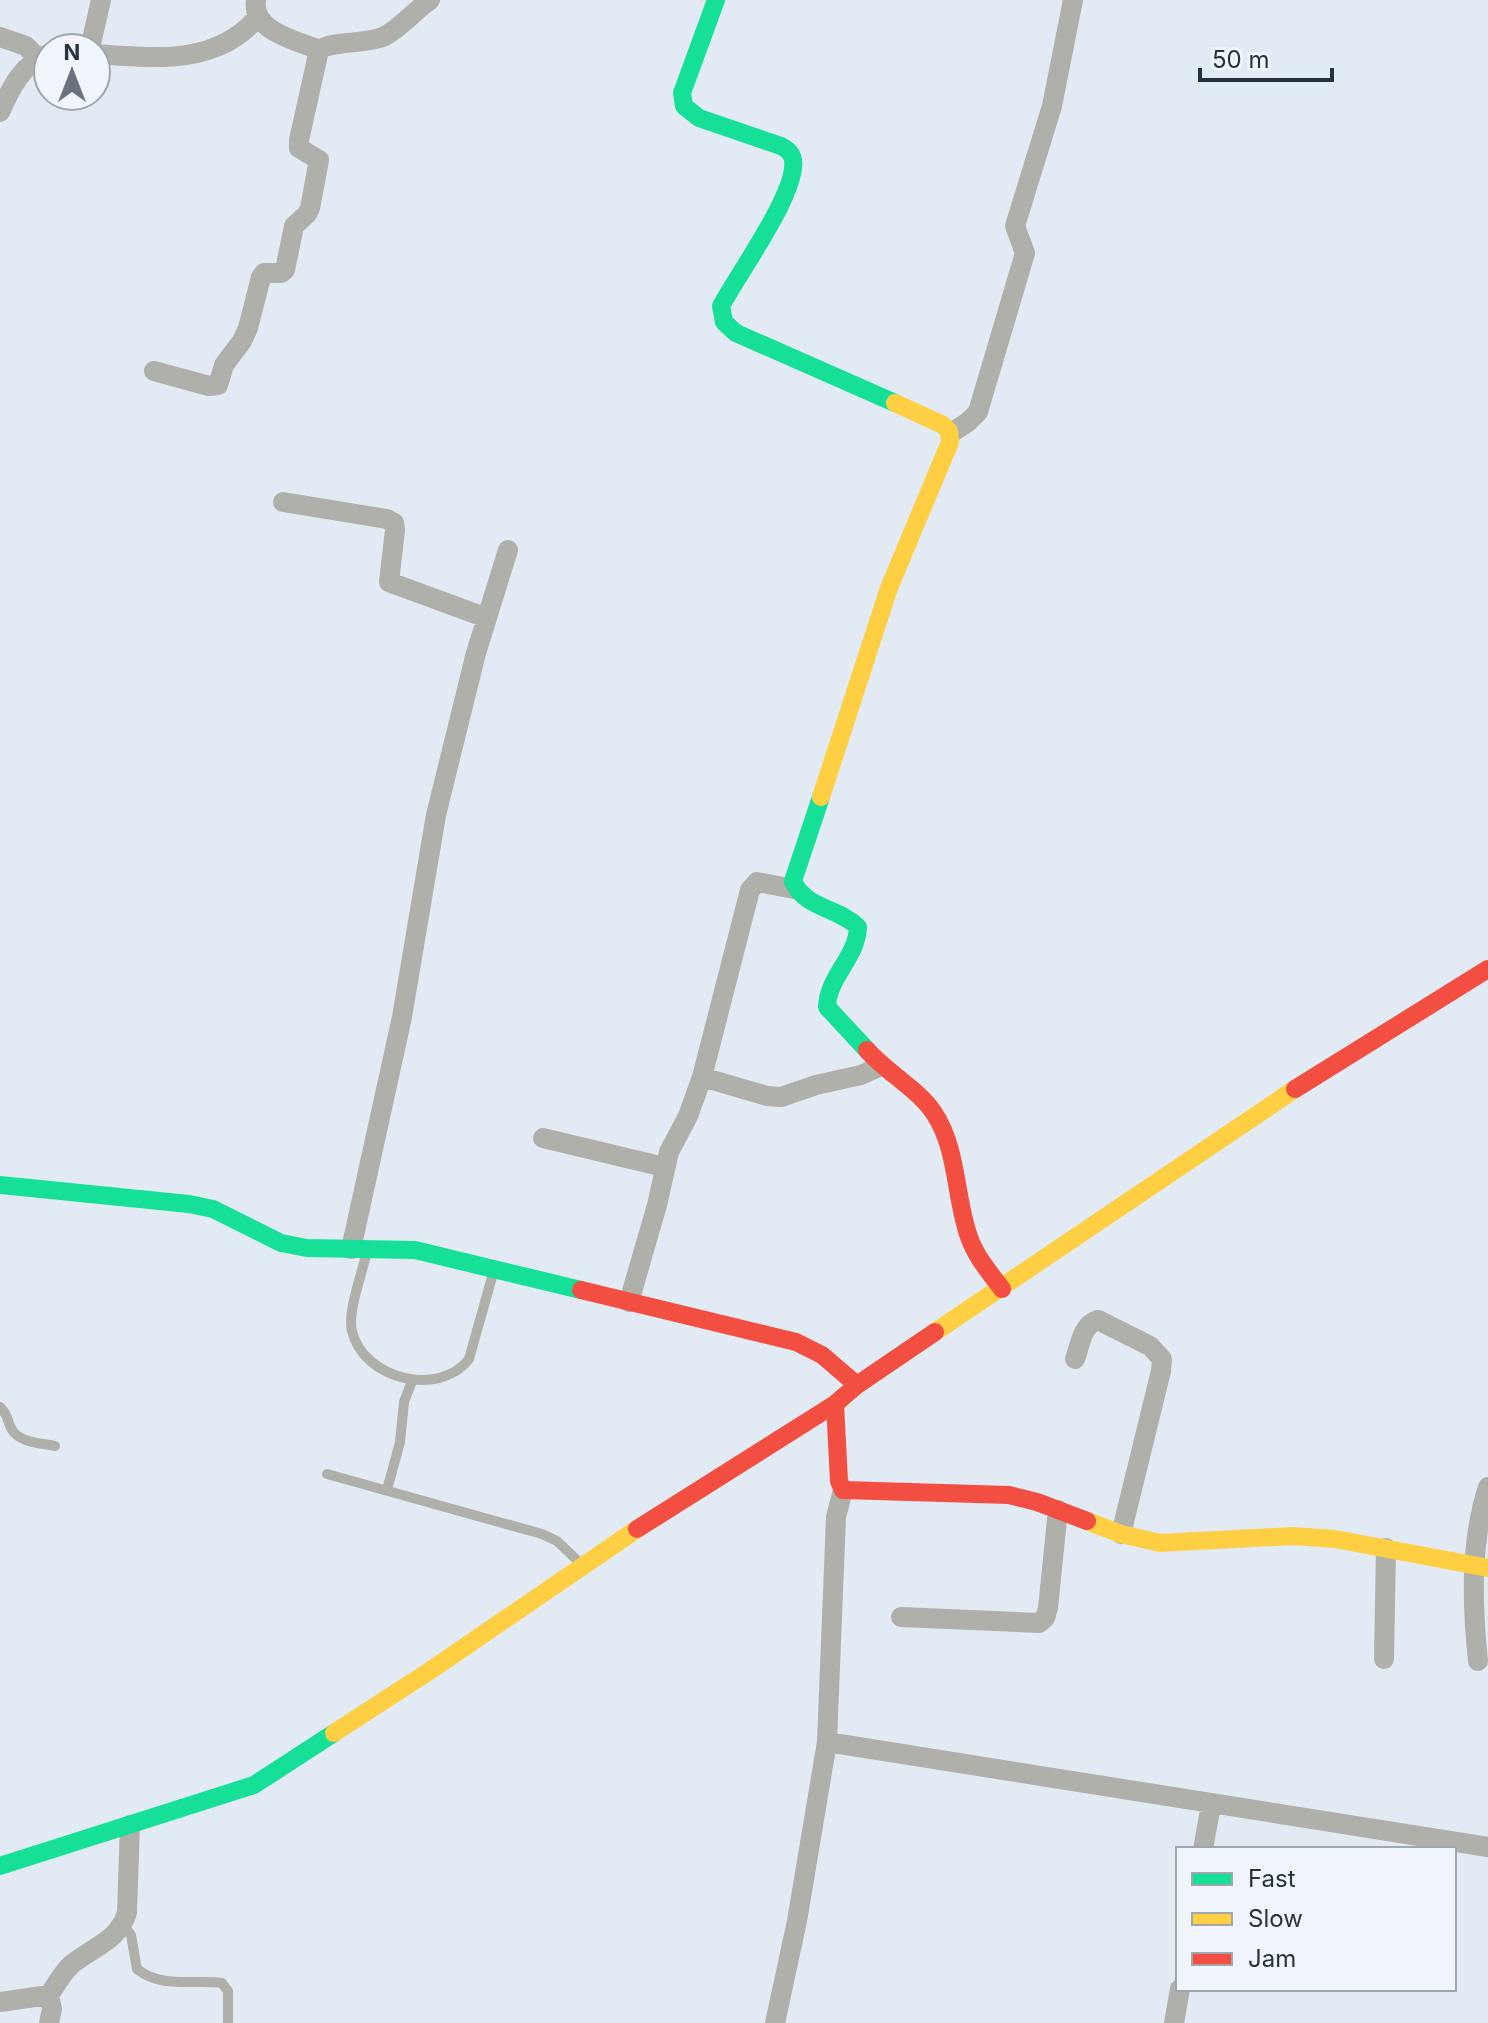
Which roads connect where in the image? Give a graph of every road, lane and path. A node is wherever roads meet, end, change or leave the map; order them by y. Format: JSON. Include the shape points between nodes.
{"nodes":[{"id":1,"x":101,"y":0,"type":"edge"},
{"id":2,"x":430,"y":0,"type":"edge"},
{"id":3,"x":716,"y":0,"type":"edge"},
{"id":4,"x":1073,"y":0,"type":"edge"},
{"id":5,"x":256,"y":9,"type":"edge"},
{"id":6,"x":94,"y":32,"type":"edge"},
{"id":7,"x":0,"y":37,"type":"edge"},
{"id":8,"x":32,"y":50,"type":"edge"},
{"id":9,"x":319,"y":50,"type":"junction"},
{"id":10,"x":112,"y":55,"type":"edge"},
{"id":11,"x":32,"y":63,"type":"edge"},
{"id":12,"x":0,"y":112,"type":"edge"},
{"id":13,"x":154,"y":371,"type":"dead end"},
{"id":14,"x":951,"y":433,"type":"junction"},
{"id":15,"x":283,"y":502,"type":"dead end"},
{"id":16,"x":508,"y":550,"type":"dead end"},
{"id":17,"x":487,"y":618,"type":"junction"},
{"id":18,"x":794,"y":889,"type":"junction"},
{"id":19,"x":1487,"y":972,"type":"edge"},
{"id":20,"x":881,"y":1066,"type":"junction"},
{"id":21,"x":702,"y":1077,"type":"junction"},
{"id":22,"x":543,"y":1138,"type":"dead end"},
{"id":23,"x":664,"y":1167,"type":"junction"},
{"id":24,"x":0,"y":1185,"type":"edge"},
{"id":25,"x":359,"y":1249,"type":"junction"},
{"id":26,"x":494,"y":1269,"type":"junction"},
{"id":27,"x":1002,"y":1289,"type":"junction"},
{"id":28,"x":629,"y":1302,"type":"junction"},
{"id":29,"x":1075,"y":1359,"type":"dead end"},
{"id":30,"x":412,"y":1381,"type":"junction"},
{"id":31,"x":857,"y":1385,"type":"junction"},
{"id":32,"x":835,"y":1404,"type":"junction"},
{"id":33,"x":0,"y":1407,"type":"edge"},
{"id":34,"x":55,"y":1446,"type":"dead end"},
{"id":35,"x":327,"y":1474,"type":"dead end"},
{"id":36,"x":1488,"y":1487,"type":"edge"},
{"id":37,"x":387,"y":1490,"type":"junction"},
{"id":38,"x":843,"y":1490,"type":"junction"},
{"id":39,"x":1058,"y":1510,"type":"junction"},
{"id":40,"x":1121,"y":1534,"type":"junction"},
{"id":41,"x":1386,"y":1548,"type":"junction"},
{"id":42,"x":581,"y":1565,"type":"junction"},
{"id":43,"x":1481,"y":1566,"type":"edge"},
{"id":44,"x":901,"y":1617,"type":"dead end"},
{"id":45,"x":1384,"y":1659,"type":"dead end"},
{"id":46,"x":1478,"y":1661,"type":"dead end"},
{"id":47,"x":827,"y":1742,"type":"junction"},
{"id":48,"x":1211,"y":1805,"type":"junction"},
{"id":49,"x":130,"y":1825,"type":"junction"},
{"id":50,"x":1203,"y":1847,"type":"edge"},
{"id":51,"x":1488,"y":1847,"type":"edge"},
{"id":52,"x":0,"y":1866,"type":"edge"},
{"id":53,"x":124,"y":1926,"type":"junction"},
{"id":54,"x":1180,"y":1991,"type":"edge"},
{"id":55,"x":49,"y":1995,"type":"junction"},
{"id":56,"x":0,"y":2002,"type":"edge"},
{"id":57,"x":49,"y":2023,"type":"edge"},
{"id":58,"x":228,"y":2023,"type":"edge"},
{"id":59,"x":775,"y":2023,"type":"edge"},
{"id":60,"x":1174,"y":2023,"type":"edge"}],
"edges":[{"from":1,"to":6,"type":"street"},
{"from":2,"to":9,"type":"street","via":[[383,37]]},
{"from":3,"to":14,"type":"street","via":[[681,103],[699,118],[781,146],[793,160],[788,186],[721,306],[725,325],[940,423]]},
{"from":4,"to":14,"type":"street","via":[[1052,106],[1015,226],[1025,253],[1009,310],[978,412]]},
{"from":5,"to":9,"type":"street","via":[[263,25]]},
{"from":5,"to":10,"type":"street","via":[[238,37],[217,48],[159,58]]},
{"from":7,"to":8,"type":"street"},
{"from":9,"to":13,"type":"street","via":[[299,148],[319,160],[320,167],[310,208],[294,226],[285,270],[261,277],[248,328],[227,359],[218,385]]},
{"from":11,"to":12,"type":"street"},
{"from":14,"to":18,"type":"street","via":[[889,588],[795,872]]},
{"from":15,"to":17,"type":"street","via":[[387,519],[395,530],[389,582]]},
{"from":16,"to":17,"type":"street"},
{"from":17,"to":25,"type":"street","via":[[436,815]]},
{"from":18,"to":20,"type":"street","via":[[858,927],[857,942],[829,991],[827,1007]]},
{"from":18,"to":21,"type":"street","via":[[757,882],[750,890]]},
{"from":19,"to":27,"type":"street","via":[[1326,1068]]},
{"from":20,"to":21,"type":"street","via":[[781,1097]]},
{"from":20,"to":27,"type":"street","via":[[934,1113],[945,1135],[969,1237]]},
{"from":21,"to":23,"type":"street"},
{"from":22,"to":23,"type":"street"},
{"from":23,"to":28,"type":"street"},
{"from":24,"to":25,"type":"street","via":[[189,1204],[213,1209],[281,1243]]},
{"from":25,"to":26,"type":"street","via":[[415,1250]]},
{"from":25,"to":30,"type":"lane","via":[[352,1331],[376,1364]]},
{"from":26,"to":28,"type":"street"},
{"from":26,"to":30,"type":"lane","via":[[469,1359],[460,1370]]},
{"from":27,"to":31,"type":"street"},
{"from":28,"to":31,"type":"street","via":[[810,1348]]},
{"from":29,"to":40,"type":"street","via":[[1087,1327],[1098,1320],[1150,1346],[1162,1359]]},
{"from":30,"to":37,"type":"lane"},
{"from":31,"to":32,"type":"street"},
{"from":32,"to":38,"type":"street"},
{"from":32,"to":42,"type":"street"},
{"from":33,"to":34,"type":"lane","via":[[18,1437]]},
{"from":35,"to":37,"type":"lane"},
{"from":36,"to":43,"type":"street"},
{"from":37,"to":42,"type":"lane","via":[[542,1534]]},
{"from":38,"to":39,"type":"street","via":[[1009,1495]]},
{"from":38,"to":47,"type":"street","via":[[836,1517]]},
{"from":39,"to":40,"type":"street"},
{"from":39,"to":44,"type":"street","via":[[1048,1608],[1039,1623]]},
{"from":40,"to":41,"type":"street","via":[[1160,1543],[1293,1536]]},
{"from":41,"to":43,"type":"street"},
{"from":41,"to":45,"type":"street"},
{"from":42,"to":49,"type":"street","via":[[254,1785]]},
{"from":43,"to":46,"type":"street","via":[[1474,1621]]},
{"from":47,"to":48,"type":"street"},
{"from":47,"to":59,"type":"street"},
{"from":48,"to":50,"type":"street"},
{"from":48,"to":51,"type":"street"},
{"from":49,"to":52,"type":"street"},
{"from":49,"to":53,"type":"street"},
{"from":53,"to":55,"type":"street","via":[[72,1964]]},
{"from":53,"to":58,"type":"lane","via":[[131,1935],[137,1969],[146,1976],[174,1983],[222,1983],[228,1991]]},
{"from":54,"to":60,"type":"street"},
{"from":55,"to":56,"type":"street"},
{"from":55,"to":57,"type":"street"}]}
